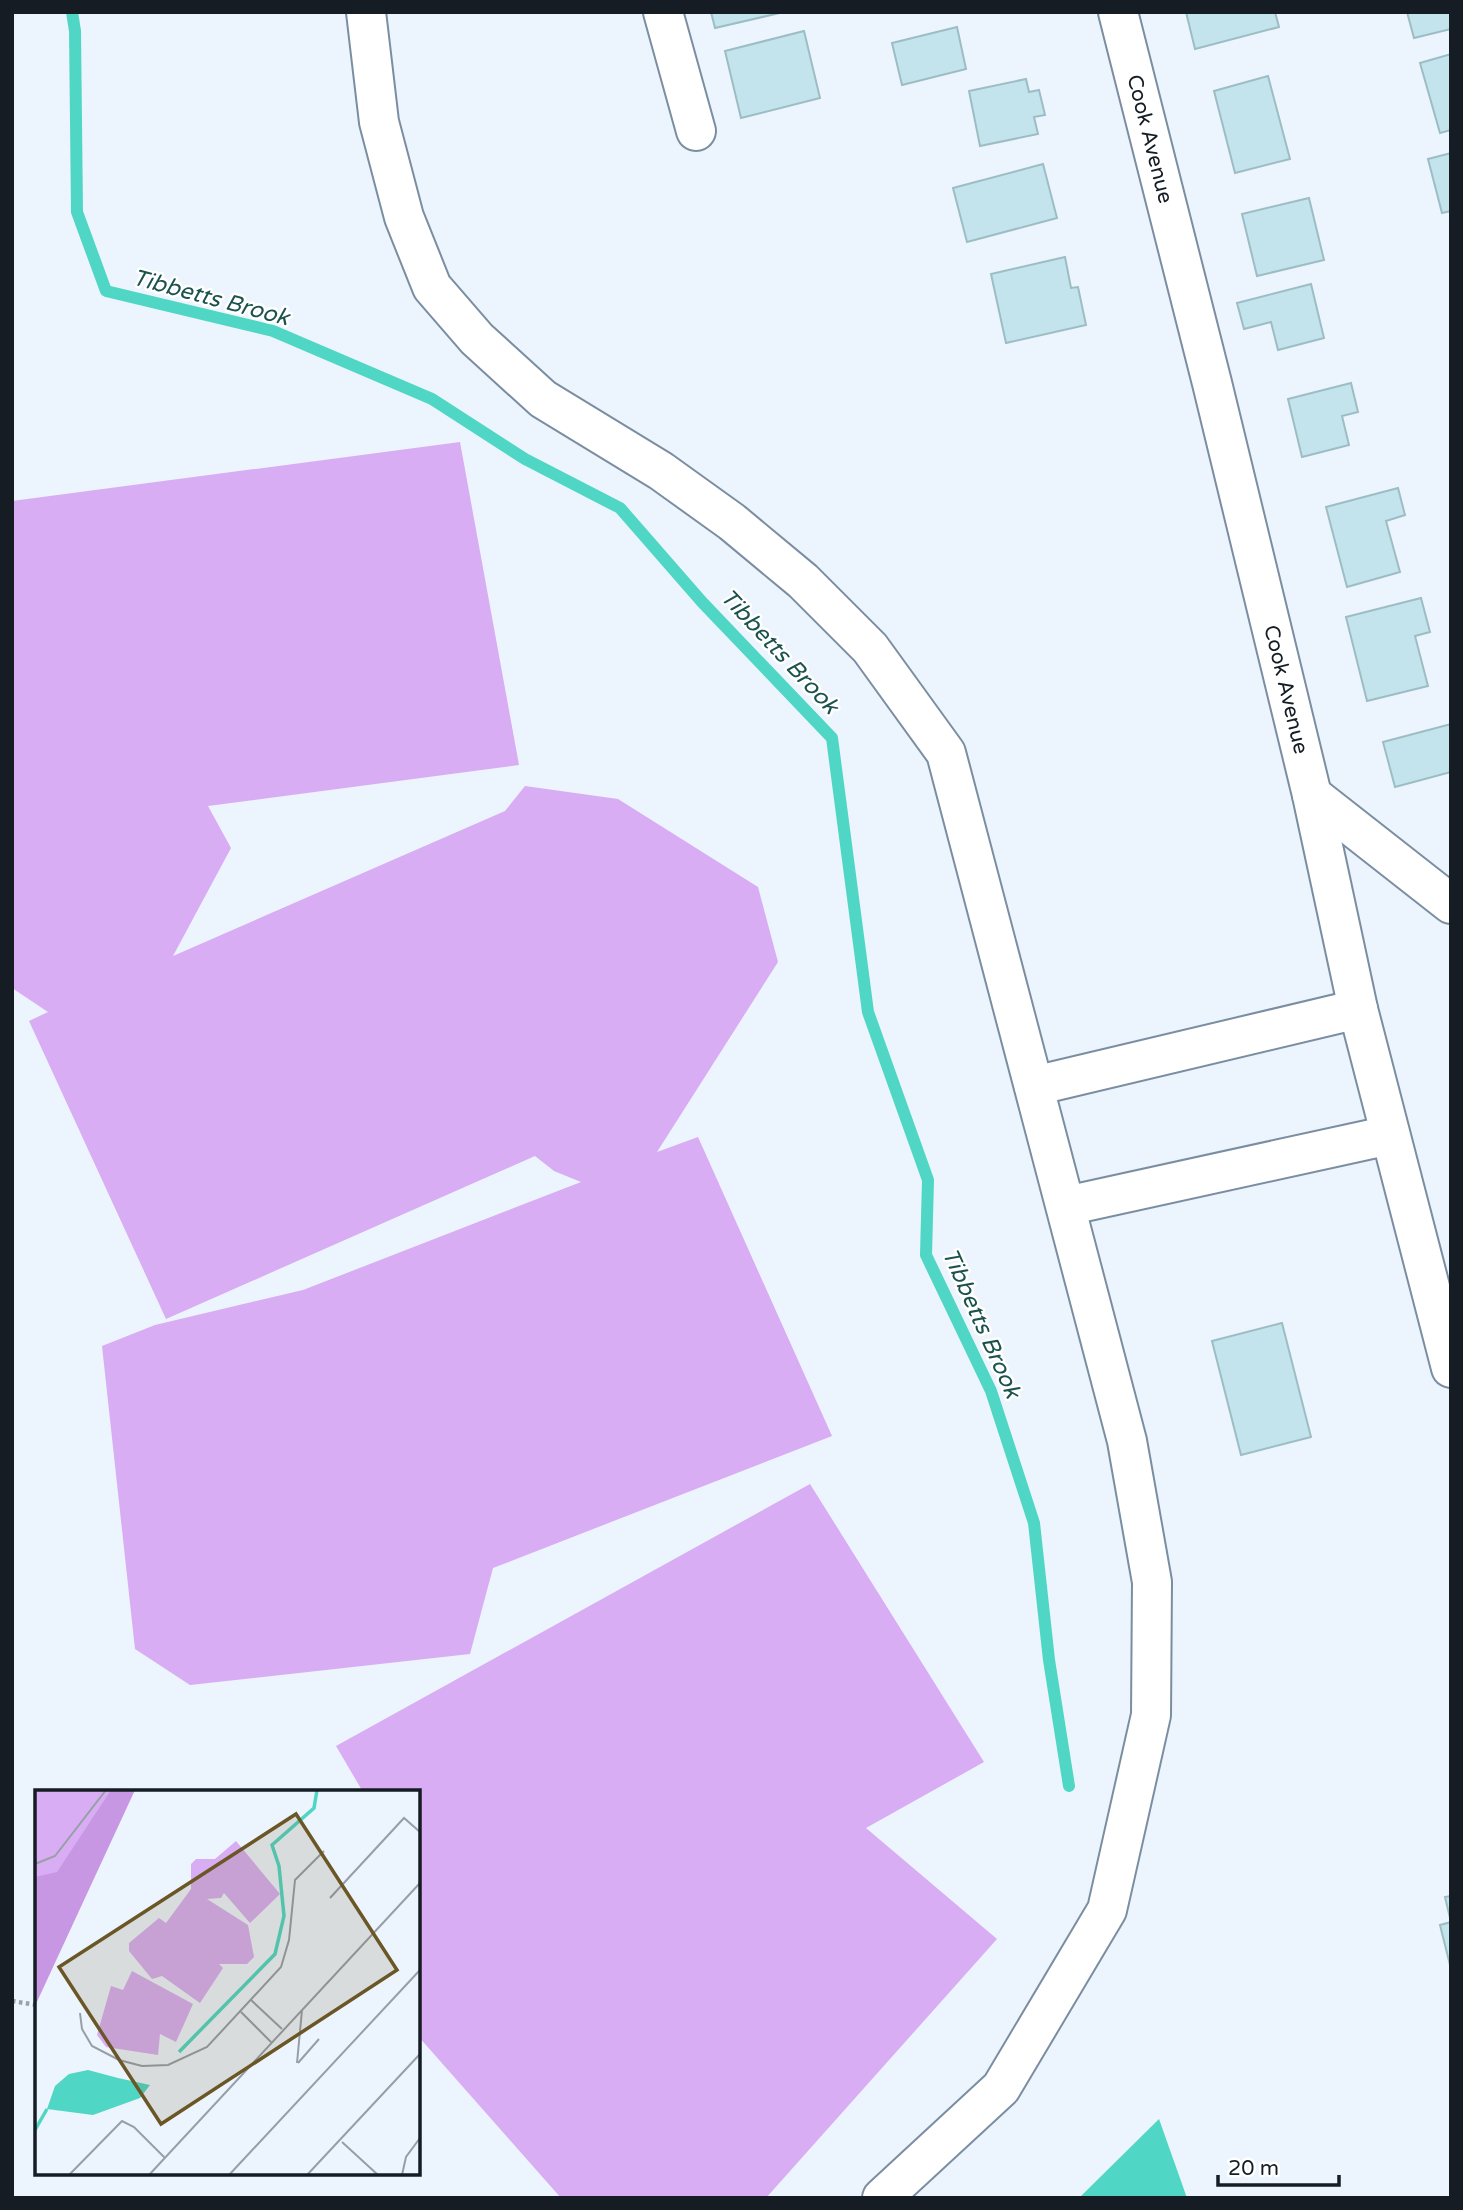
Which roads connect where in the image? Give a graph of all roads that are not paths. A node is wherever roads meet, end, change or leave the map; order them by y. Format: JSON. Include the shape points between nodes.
{"nodes":[{"id":1,"x":366,"y":12,"type":"edge"},
{"id":2,"x":663,"y":12,"type":"edge"},
{"id":3,"x":1118,"y":12,"type":"edge"},
{"id":4,"x":696,"y":131,"type":"dead end"},
{"id":5,"x":1312,"y":796,"type":"junction"},
{"id":6,"x":1451,"y":904,"type":"edge"},
{"id":7,"x":1358,"y":1009,"type":"junction"},
{"id":8,"x":1034,"y":1086,"type":"junction"},
{"id":9,"x":1390,"y":1135,"type":"junction"},
{"id":10,"x":1066,"y":1206,"type":"junction"},
{"id":11,"x":1451,"y":1368,"type":"edge"},
{"id":12,"x":882,"y":2198,"type":"edge"}],
"edges":[{"from":1,"to":8,"type":"street","via":[[379,122],[404,217],[432,287],[477,338],[543,399],[671,478],[803,581],[870,648],[946,753]]},
{"from":2,"to":4,"type":"street"},
{"from":3,"to":5,"type":"street","name":"Cook Avenue"},
{"from":5,"to":6,"type":"street"},
{"from":5,"to":7,"type":"street","name":"Cook Avenue"},
{"from":7,"to":8,"type":"street"},
{"from":7,"to":9,"type":"street","name":"Cook Avenue"},
{"from":8,"to":10,"type":"street"},
{"from":9,"to":10,"type":"street"},
{"from":9,"to":11,"type":"street","name":"Cook Avenue"},
{"from":10,"to":12,"type":"street","via":[[1128,1441],[1150,1569],[1151,1715],[1107,1910],[1001,2088]]}]}
